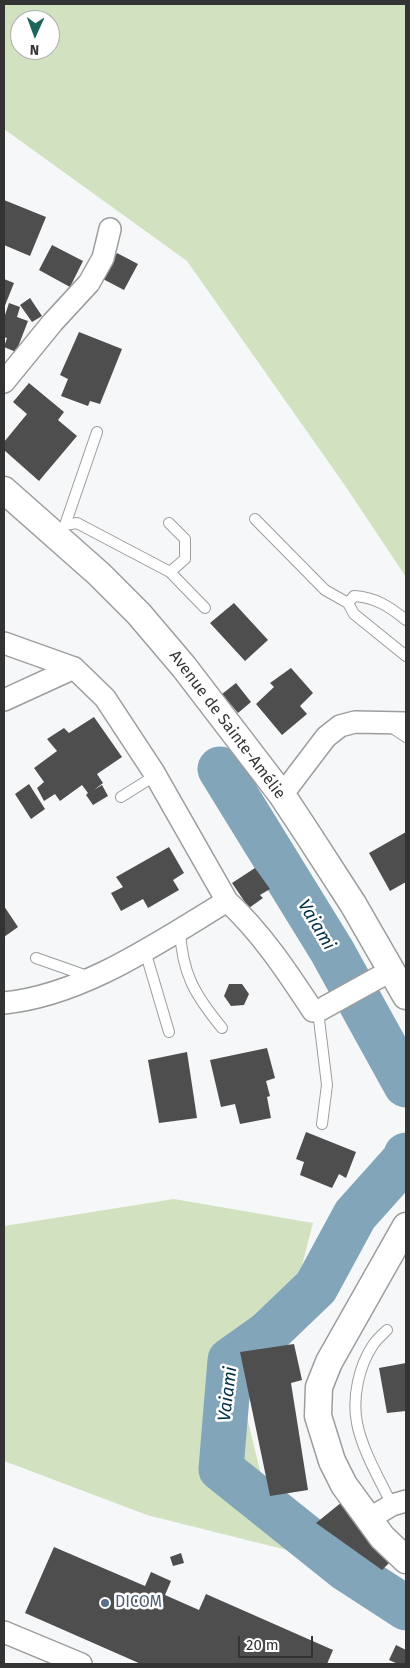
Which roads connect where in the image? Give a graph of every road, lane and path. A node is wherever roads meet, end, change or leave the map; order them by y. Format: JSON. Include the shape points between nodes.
{"nodes":[{"id":1,"x":110,"y":229,"type":"dead end"},
{"id":2,"x":4,"y":382,"type":"edge"},
{"id":3,"x":97,"y":432,"type":"dead end"},
{"id":4,"x":4,"y":490,"type":"edge"},
{"id":5,"x":255,"y":519,"type":"dead end"},
{"id":6,"x":169,"y":523,"type":"dead end"},
{"id":7,"x":62,"y":531,"type":"junction"},
{"id":8,"x":170,"y":572,"type":"junction"},
{"id":9,"x":348,"y":603,"type":"junction"},
{"id":10,"x":205,"y":608,"type":"dead end"},
{"id":11,"x":406,"y":620,"type":"edge"},
{"id":12,"x":4,"y":643,"type":"edge"},
{"id":13,"x":406,"y":656,"type":"edge"},
{"id":14,"x":74,"y":668,"type":"junction"},
{"id":15,"x":4,"y":700,"type":"edge"},
{"id":16,"x":384,"y":722,"type":"junction"},
{"id":17,"x":406,"y":724,"type":"edge"},
{"id":18,"x":406,"y":737,"type":"edge"},
{"id":19,"x":156,"y":775,"type":"junction"},
{"id":20,"x":282,"y":796,"type":"junction"},
{"id":21,"x":121,"y":797,"type":"dead end"},
{"id":22,"x":227,"y":902,"type":"junction"},
{"id":23,"x":180,"y":930,"type":"junction"},
{"id":24,"x":145,"y":950,"type":"junction"},
{"id":25,"x":36,"y":958,"type":"dead end"},
{"id":26,"x":382,"y":976,"type":"junction"},
{"id":27,"x":90,"y":978,"type":"junction"},
{"id":28,"x":406,"y":996,"type":"edge"},
{"id":29,"x":4,"y":1003,"type":"edge"},
{"id":30,"x":325,"y":1007,"type":"junction"},
{"id":31,"x":222,"y":1028,"type":"dead end"},
{"id":32,"x":169,"y":1032,"type":"dead end"},
{"id":33,"x":322,"y":1124,"type":"dead end"},
{"id":34,"x":406,"y":1226,"type":"edge"},
{"id":35,"x":387,"y":1330,"type":"dead end"},
{"id":36,"x":399,"y":1503,"type":"edge"},
{"id":37,"x":370,"y":1518,"type":"junction"},
{"id":38,"x":406,"y":1560,"type":"edge"},
{"id":39,"x":4,"y":1632,"type":"edge"},
{"id":40,"x":80,"y":1664,"type":"edge"}],
"edges":[{"from":1,"to":2,"type":"street","via":[[103,258],[89,284]]},
{"from":3,"to":7,"type":"lane"},
{"from":4,"to":7,"type":"street","name":"Avenue de Sainte-Amélie"},
{"from":5,"to":9,"type":"lane","via":[[326,590]]},
{"from":6,"to":8,"type":"lane","via":[[185,540],[185,559]]},
{"from":7,"to":8,"type":"lane","via":[[78,523]]},
{"from":7,"to":20,"type":"street","name":"Avenue de Sainte-Amélie","via":[[184,667]]},
{"from":8,"to":10,"type":"lane"},
{"from":9,"to":11,"type":"lane","via":[[354,596],[366,597],[387,605]]},
{"from":9,"to":13,"type":"lane","via":[[354,614]]},
{"from":12,"to":14,"type":"street"},
{"from":14,"to":15,"type":"street"},
{"from":14,"to":19,"type":"street","via":[[106,698]]},
{"from":16,"to":17,"type":"street"},
{"from":16,"to":18,"type":"lane"},
{"from":16,"to":20,"type":"street","via":[[355,722],[340,726],[326,737]]},
{"from":19,"to":21,"type":"lane"},
{"from":19,"to":22,"type":"street"},
{"from":20,"to":26,"type":"street","name":"Avenue de Sainte-Amélie","via":[[348,897]]},
{"from":22,"to":23,"type":"street"},
{"from":22,"to":30,"type":"street","via":[[241,914],[313,1011]]},
{"from":23,"to":24,"type":"street"},
{"from":23,"to":31,"type":"lane","via":[[181,950],[191,984]]},
{"from":24,"to":27,"type":"street"},
{"from":24,"to":32,"type":"lane"},
{"from":25,"to":27,"type":"lane"},
{"from":26,"to":28,"type":"street","name":"Avenue de Sainte-Amélie"},
{"from":26,"to":30,"type":"street"},
{"from":27,"to":29,"type":"street","via":[[28,1000]]},
{"from":30,"to":33,"type":"lane","via":[[327,1085]]},
{"from":34,"to":37,"type":"street","via":[[329,1362],[319,1387],[318,1416],[332,1461],[344,1485]]},
{"from":35,"to":36,"type":"lane","via":[[373,1344],[358,1378],[355,1401],[362,1441]]},
{"from":36,"to":37,"type":"street"},
{"from":37,"to":38,"type":"street","via":[[382,1537]]},
{"from":39,"to":40,"type":"street"}]}
